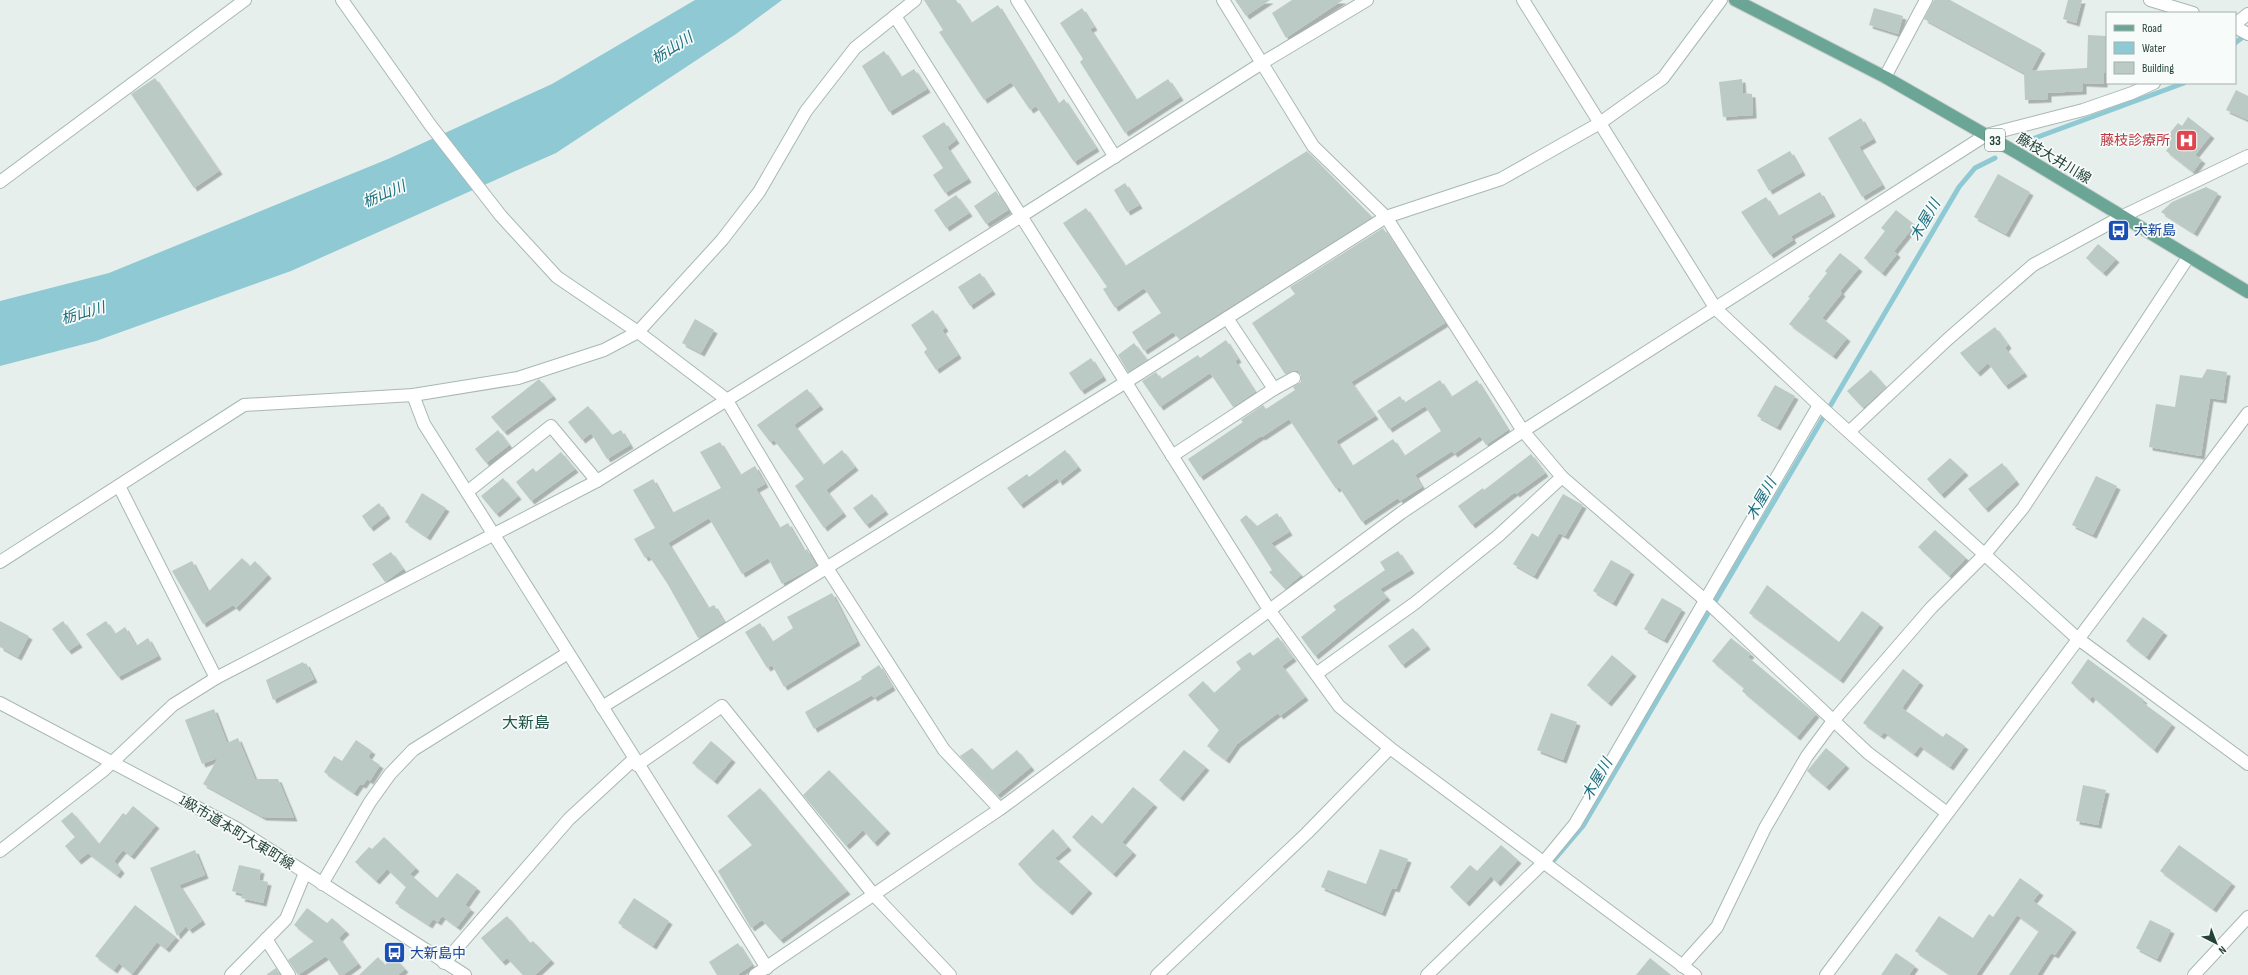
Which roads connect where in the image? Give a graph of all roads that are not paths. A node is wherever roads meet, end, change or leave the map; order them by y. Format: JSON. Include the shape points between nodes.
{"nodes":[{"id":1,"x":245,"y":0,"type":"edge"},
{"id":2,"x":342,"y":0,"type":"edge"},
{"id":3,"x":915,"y":0,"type":"edge"},
{"id":4,"x":1017,"y":0,"type":"edge"},
{"id":5,"x":1223,"y":0,"type":"edge"},
{"id":6,"x":1366,"y":0,"type":"edge"},
{"id":7,"x":1523,"y":0,"type":"edge"},
{"id":8,"x":1721,"y":0,"type":"edge"},
{"id":9,"x":1735,"y":0,"type":"edge"},
{"id":10,"x":1926,"y":0,"type":"edge"},
{"id":11,"x":2155,"y":0,"type":"edge"},
{"id":12,"x":2190,"y":12,"type":"edge"},
{"id":13,"x":2248,"y":14,"type":"edge"},
{"id":14,"x":895,"y":16,"type":"junction"},
{"id":15,"x":2240,"y":29,"type":"edge"},
{"id":16,"x":1262,"y":63,"type":"junction"},
{"id":17,"x":1885,"y":77,"type":"junction"},
{"id":18,"x":2152,"y":84,"type":"edge"},
{"id":19,"x":1600,"y":123,"type":"junction"},
{"id":20,"x":1986,"y":135,"type":"junction"},
{"id":21,"x":2248,"y":156,"type":"edge"},
{"id":22,"x":1116,"y":157,"type":"junction"},
{"id":23,"x":0,"y":182,"type":"edge"},
{"id":24,"x":1023,"y":216,"type":"junction"},
{"id":25,"x":2123,"y":216,"type":"junction"},
{"id":26,"x":1386,"y":217,"type":"junction"},
{"id":27,"x":2189,"y":256,"type":"junction"},
{"id":28,"x":2248,"y":292,"type":"edge"},
{"id":29,"x":1716,"y":309,"type":"junction"},
{"id":30,"x":1227,"y":318,"type":"junction"},
{"id":31,"x":638,"y":332,"type":"junction"},
{"id":32,"x":1294,"y":378,"type":"dead end"},
{"id":33,"x":1126,"y":382,"type":"junction"},
{"id":34,"x":1274,"y":389,"type":"junction"},
{"id":35,"x":413,"y":395,"type":"junction"},
{"id":36,"x":726,"y":399,"type":"junction"},
{"id":37,"x":1821,"y":407,"type":"junction"},
{"id":38,"x":2248,"y":413,"type":"edge"},
{"id":39,"x":1523,"y":431,"type":"junction"},
{"id":40,"x":1850,"y":431,"type":"junction"},
{"id":41,"x":1172,"y":456,"type":"junction"},
{"id":42,"x":1562,"y":477,"type":"junction"},
{"id":43,"x":597,"y":480,"type":"junction"},
{"id":44,"x":119,"y":486,"type":"junction"},
{"id":45,"x":466,"y":492,"type":"junction"},
{"id":46,"x":493,"y":536,"type":"junction"},
{"id":47,"x":1985,"y":554,"type":"junction"},
{"id":48,"x":0,"y":562,"type":"edge"},
{"id":49,"x":827,"y":568,"type":"junction"},
{"id":50,"x":1710,"y":605,"type":"junction"},
{"id":51,"x":1270,"y":611,"type":"junction"},
{"id":52,"x":2077,"y":638,"type":"junction"},
{"id":53,"x":568,"y":653,"type":"junction"},
{"id":54,"x":1316,"y":674,"type":"junction"},
{"id":55,"x":216,"y":678,"type":"junction"},
{"id":56,"x":0,"y":702,"type":"edge"},
{"id":57,"x":602,"y":707,"type":"junction"},
{"id":58,"x":1833,"y":721,"type":"junction"},
{"id":59,"x":1390,"y":748,"type":"junction"},
{"id":60,"x":113,"y":761,"type":"junction"},
{"id":61,"x":636,"y":762,"type":"junction"},
{"id":62,"x":2248,"y":764,"type":"edge"},
{"id":63,"x":1000,"y":809,"type":"junction"},
{"id":64,"x":1947,"y":813,"type":"junction"},
{"id":65,"x":0,"y":851,"type":"edge"},
{"id":66,"x":1543,"y":863,"type":"junction"},
{"id":67,"x":305,"y":873,"type":"junction"},
{"id":68,"x":322,"y":884,"type":"junction"},
{"id":69,"x":874,"y":895,"type":"junction"},
{"id":70,"x":2248,"y":917,"type":"edge"},
{"id":71,"x":266,"y":939,"type":"junction"},
{"id":72,"x":444,"y":963,"type":"junction"},
{"id":73,"x":1682,"y":966,"type":"junction"},
{"id":74,"x":767,"y":968,"type":"junction"},
{"id":75,"x":230,"y":975,"type":"edge"},
{"id":76,"x":289,"y":975,"type":"edge"},
{"id":77,"x":465,"y":975,"type":"edge"},
{"id":78,"x":755,"y":975,"type":"edge"},
{"id":79,"x":950,"y":975,"type":"edge"},
{"id":80,"x":1157,"y":975,"type":"edge"},
{"id":81,"x":1427,"y":975,"type":"edge"},
{"id":82,"x":1695,"y":975,"type":"edge"},
{"id":83,"x":1826,"y":975,"type":"edge"},
{"id":84,"x":2194,"y":975,"type":"edge"}],
"edges":[{"from":1,"to":23,"type":"street"},
{"from":2,"to":31,"type":"street","via":[[431,126],[501,216],[557,277]]},
{"from":3,"to":14,"type":"street"},
{"from":4,"to":22,"type":"street"},
{"from":5,"to":16,"type":"street"},
{"from":6,"to":16,"type":"street"},
{"from":7,"to":19,"type":"street"},
{"from":8,"to":19,"type":"street","via":[[1663,78]]},
{"from":9,"to":17,"type":"main road","name":"藤枝大井川線","number":"33"},
{"from":10,"to":17,"type":"street"},
{"from":11,"to":12,"type":"street"},
{"from":13,"to":15,"type":"street"},
{"from":14,"to":24,"type":"street"},
{"from":14,"to":31,"type":"street","via":[[855,48],[806,111],[759,192],[722,240]]},
{"from":16,"to":22,"type":"street"},
{"from":16,"to":26,"type":"street","via":[[1313,146]]},
{"from":17,"to":20,"type":"main road","name":"藤枝大井川線","number":"33"},
{"from":18,"to":20,"type":"street","via":[[2083,110]]},
{"from":19,"to":26,"type":"street","via":[[1501,179]]},
{"from":19,"to":29,"type":"street"},
{"from":20,"to":25,"type":"main road","name":"藤枝大井川線","number":"33"},
{"from":20,"to":29,"type":"street"},
{"from":21,"to":25,"type":"street"},
{"from":22,"to":24,"type":"street"},
{"from":24,"to":33,"type":"street"},
{"from":24,"to":36,"type":"street"},
{"from":25,"to":27,"type":"main road","name":"藤枝大井川線","number":"33"},
{"from":25,"to":40,"type":"street","via":[[2033,265],[1942,344]]},
{"from":26,"to":30,"type":"street"},
{"from":26,"to":39,"type":"street"},
{"from":27,"to":28,"type":"main road","name":"藤枝大井川線","number":"33"},
{"from":27,"to":47,"type":"street","via":[[2038,487]]},
{"from":29,"to":37,"type":"street"},
{"from":29,"to":39,"type":"street"},
{"from":30,"to":33,"type":"street"},
{"from":30,"to":34,"type":"street"},
{"from":31,"to":35,"type":"street","via":[[604,350],[518,378]]},
{"from":31,"to":36,"type":"street"},
{"from":32,"to":34,"type":"street"},
{"from":33,"to":41,"type":"street"},
{"from":33,"to":49,"type":"street"},
{"from":34,"to":41,"type":"street"},
{"from":35,"to":44,"type":"street","via":[[244,405]]},
{"from":35,"to":45,"type":"street","via":[[424,424]]},
{"from":36,"to":43,"type":"street"},
{"from":36,"to":49,"type":"street"},
{"from":37,"to":40,"type":"street"},
{"from":37,"to":50,"type":"street"},
{"from":38,"to":52,"type":"street"},
{"from":39,"to":42,"type":"street"},
{"from":39,"to":51,"type":"street","via":[[1401,513]]},
{"from":40,"to":47,"type":"street"},
{"from":41,"to":51,"type":"street"},
{"from":42,"to":50,"type":"street"},
{"from":42,"to":54,"type":"street","via":[[1498,536],[1414,603]]},
{"from":43,"to":45,"type":"street","via":[[551,426]]},
{"from":43,"to":46,"type":"street"},
{"from":44,"to":48,"type":"street"},
{"from":44,"to":55,"type":"street"},
{"from":45,"to":46,"type":"street"},
{"from":46,"to":53,"type":"street"},
{"from":46,"to":55,"type":"street"},
{"from":47,"to":52,"type":"street"},
{"from":47,"to":58,"type":"street","via":[[1931,608]]},
{"from":49,"to":57,"type":"street"},
{"from":49,"to":63,"type":"street","via":[[944,750]]},
{"from":50,"to":58,"type":"street"},
{"from":50,"to":66,"type":"street","via":[[1575,824]]},
{"from":51,"to":54,"type":"street"},
{"from":51,"to":63,"type":"street"},
{"from":52,"to":62,"type":"street"},
{"from":52,"to":64,"type":"street"},
{"from":53,"to":57,"type":"street"},
{"from":53,"to":68,"type":"street","via":[[413,750],[390,774],[370,802]]},
{"from":54,"to":59,"type":"street","via":[[1339,706]]},
{"from":55,"to":60,"type":"street","via":[[173,705]]},
{"from":56,"to":60,"type":"street","name":"1級市道本町大東町線"},
{"from":57,"to":61,"type":"street"},
{"from":58,"to":64,"type":"street","via":[[1868,753]]},
{"from":58,"to":73,"type":"street","via":[[1807,756],[1765,828],[1717,927]]},
{"from":59,"to":66,"type":"street"},
{"from":59,"to":80,"type":"street","via":[[1307,833]]},
{"from":60,"to":65,"type":"street"},
{"from":60,"to":67,"type":"street","name":"1級市道本町大東町線","via":[[236,828]]},
{"from":61,"to":69,"type":"street","via":[[722,706]]},
{"from":61,"to":72,"type":"street","via":[[569,819]]},
{"from":61,"to":74,"type":"street"},
{"from":63,"to":69,"type":"street"},
{"from":64,"to":83,"type":"street"},
{"from":66,"to":73,"type":"street"},
{"from":66,"to":81,"type":"street"},
{"from":67,"to":68,"type":"street","name":"1級市道本町大東町線"},
{"from":67,"to":71,"type":"street","via":[[286,919]]},
{"from":68,"to":72,"type":"street","name":"1級市道本町大東町線"},
{"from":69,"to":74,"type":"street"},
{"from":69,"to":79,"type":"street"},
{"from":70,"to":84,"type":"street"},
{"from":71,"to":75,"type":"street"},
{"from":71,"to":76,"type":"street"},
{"from":72,"to":77,"type":"street","name":"1級市道本町大東町線"},
{"from":73,"to":82,"type":"street"},
{"from":74,"to":78,"type":"street"}]}
